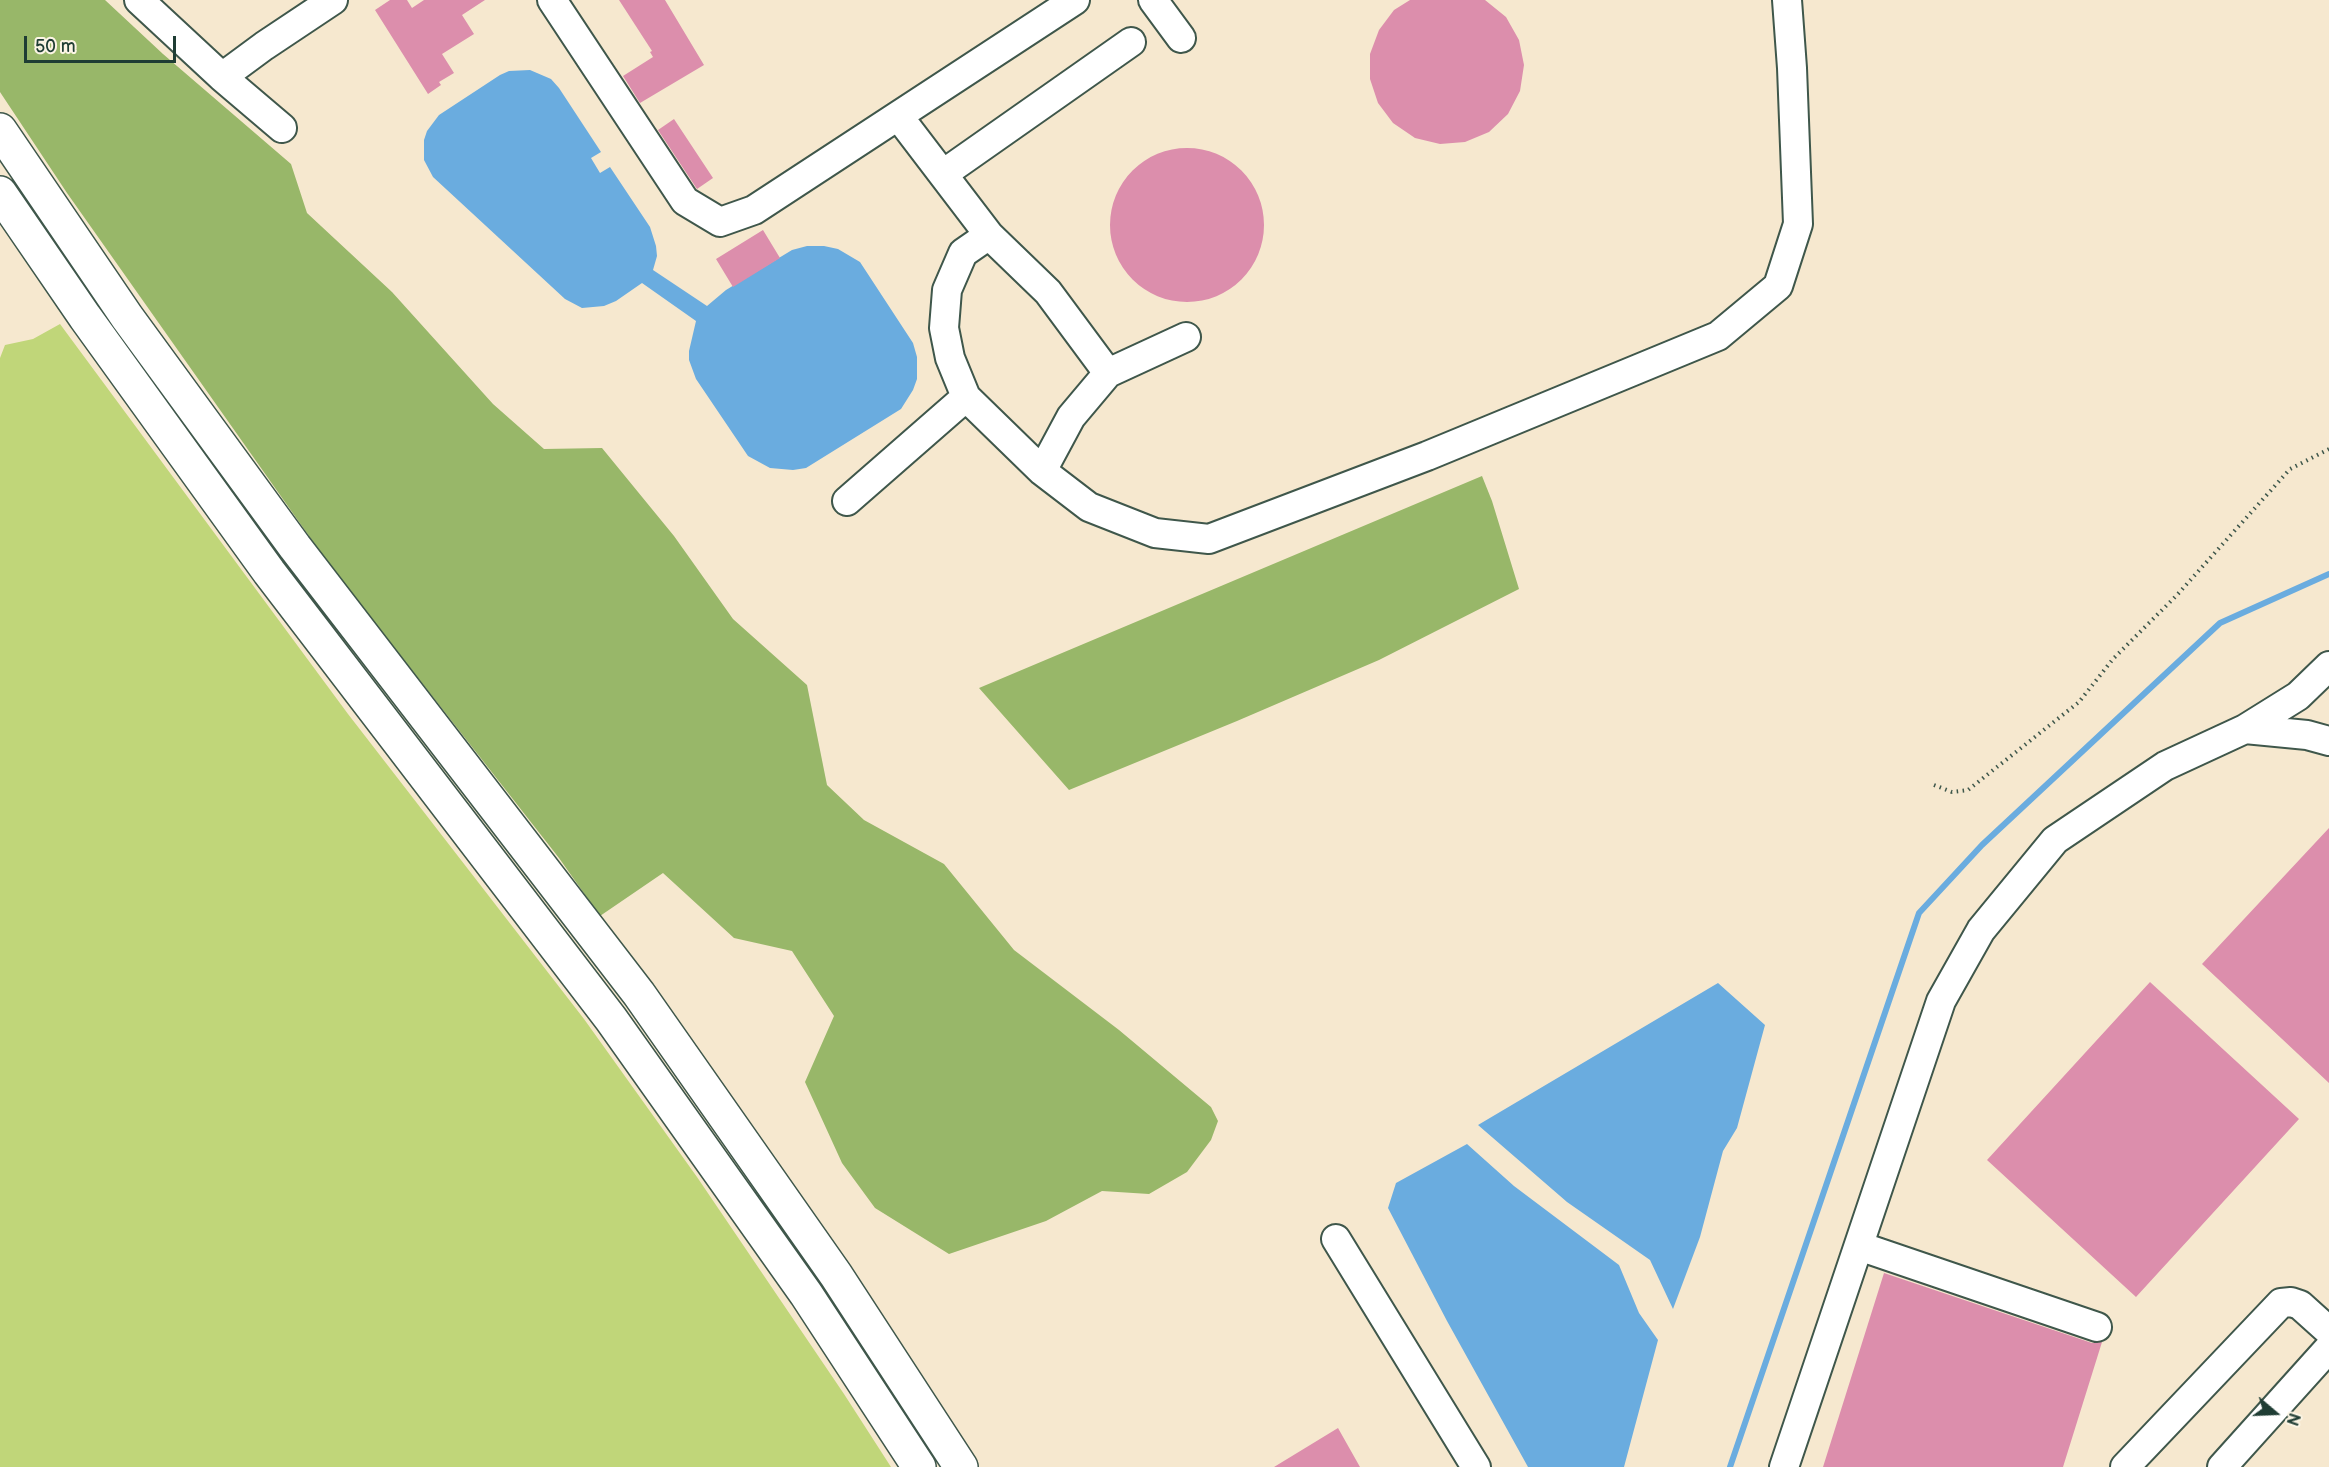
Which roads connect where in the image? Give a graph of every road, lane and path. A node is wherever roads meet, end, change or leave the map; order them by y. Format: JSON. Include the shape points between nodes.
{"nodes":[{"id":1,"x":139,"y":0,"type":"edge"},
{"id":2,"x":333,"y":0,"type":"edge"},
{"id":3,"x":552,"y":0,"type":"edge"},
{"id":4,"x":1075,"y":0,"type":"edge"},
{"id":5,"x":1153,"y":0,"type":"edge"},
{"id":6,"x":1787,"y":0,"type":"edge"},
{"id":7,"x":1181,"y":38,"type":"dead end"},
{"id":8,"x":1131,"y":42,"type":"dead end"},
{"id":9,"x":222,"y":77,"type":"junction"},
{"id":10,"x":899,"y":117,"type":"junction"},
{"id":11,"x":282,"y":128,"type":"dead end"},
{"id":12,"x":0,"y":130,"type":"edge"},
{"id":13,"x":943,"y":174,"type":"junction"},
{"id":14,"x":0,"y":193,"type":"edge"},
{"id":15,"x":989,"y":235,"type":"junction"},
{"id":16,"x":1186,"y":337,"type":"dead end"},
{"id":17,"x":1108,"y":373,"type":"junction"},
{"id":18,"x":966,"y":397,"type":"junction"},
{"id":19,"x":2329,"y":449,"type":"edge"},
{"id":20,"x":1042,"y":471,"type":"junction"},
{"id":21,"x":847,"y":501,"type":"dead end"},
{"id":22,"x":2329,"y":666,"type":"edge"},
{"id":23,"x":2329,"y":683,"type":"edge"},
{"id":24,"x":2329,"y":696,"type":"edge"},
{"id":25,"x":2244,"y":729,"type":"junction"},
{"id":26,"x":2329,"y":741,"type":"edge"},
{"id":27,"x":1934,"y":785,"type":"dead end"},
{"id":28,"x":1336,"y":1239,"type":"dead end"},
{"id":29,"x":1858,"y":1246,"type":"junction"},
{"id":30,"x":2097,"y":1327,"type":"dead end"},
{"id":31,"x":2329,"y":1331,"type":"edge"},
{"id":32,"x":2329,"y":1348,"type":"edge"},
{"id":33,"x":919,"y":1467,"type":"edge"},
{"id":34,"x":961,"y":1467,"type":"edge"},
{"id":35,"x":1476,"y":1467,"type":"edge"},
{"id":36,"x":1784,"y":1467,"type":"edge"},
{"id":37,"x":2125,"y":1467,"type":"edge"},
{"id":38,"x":2222,"y":1467,"type":"edge"}],
"edges":[{"from":1,"to":9,"type":"street"},
{"from":2,"to":9,"type":"street"},
{"from":3,"to":10,"type":"street","via":[[686,201],[720,222],[754,210]]},
{"from":4,"to":10,"type":"street"},
{"from":5,"to":7,"type":"street"},
{"from":6,"to":20,"type":"street","via":[[1798,224],[1778,286],[1718,336],[1427,456],[1209,539],[1155,533],[1089,507]]},
{"from":8,"to":13,"type":"street"},
{"from":9,"to":11,"type":"street"},
{"from":10,"to":13,"type":"street"},
{"from":12,"to":34,"type":"highway","via":[[127,317],[296,547],[639,994],[836,1275]]},
{"from":13,"to":15,"type":"street"},
{"from":14,"to":33,"type":"highway","via":[[269,572],[610,1019],[806,1294]]},
{"from":15,"to":17,"type":"street","via":[[1048,292]]},
{"from":15,"to":18,"type":"street","via":[[963,253],[947,290],[944,328],[950,358]]},
{"from":16,"to":17,"type":"street"},
{"from":17,"to":20,"type":"street","via":[[1071,417]]},
{"from":18,"to":20,"type":"street"},
{"from":18,"to":21,"type":"street"},
{"from":19,"to":27,"type":"path","via":[[2290,469],[2079,702],[1968,790],[1952,792]]},
{"from":22,"to":25,"type":"street","via":[[2298,696]]},
{"from":23,"to":24,"type":"street"},
{"from":25,"to":26,"type":"street"},
{"from":25,"to":29,"type":"street","via":[[2165,766],[2055,840],[1981,930],[1941,1001]]},
{"from":28,"to":35,"type":"street"},
{"from":29,"to":30,"type":"street"},
{"from":29,"to":36,"type":"street"},
{"from":31,"to":37,"type":"street","via":[[2300,1305],[2281,1303]]},
{"from":32,"to":38,"type":"street"}]}
